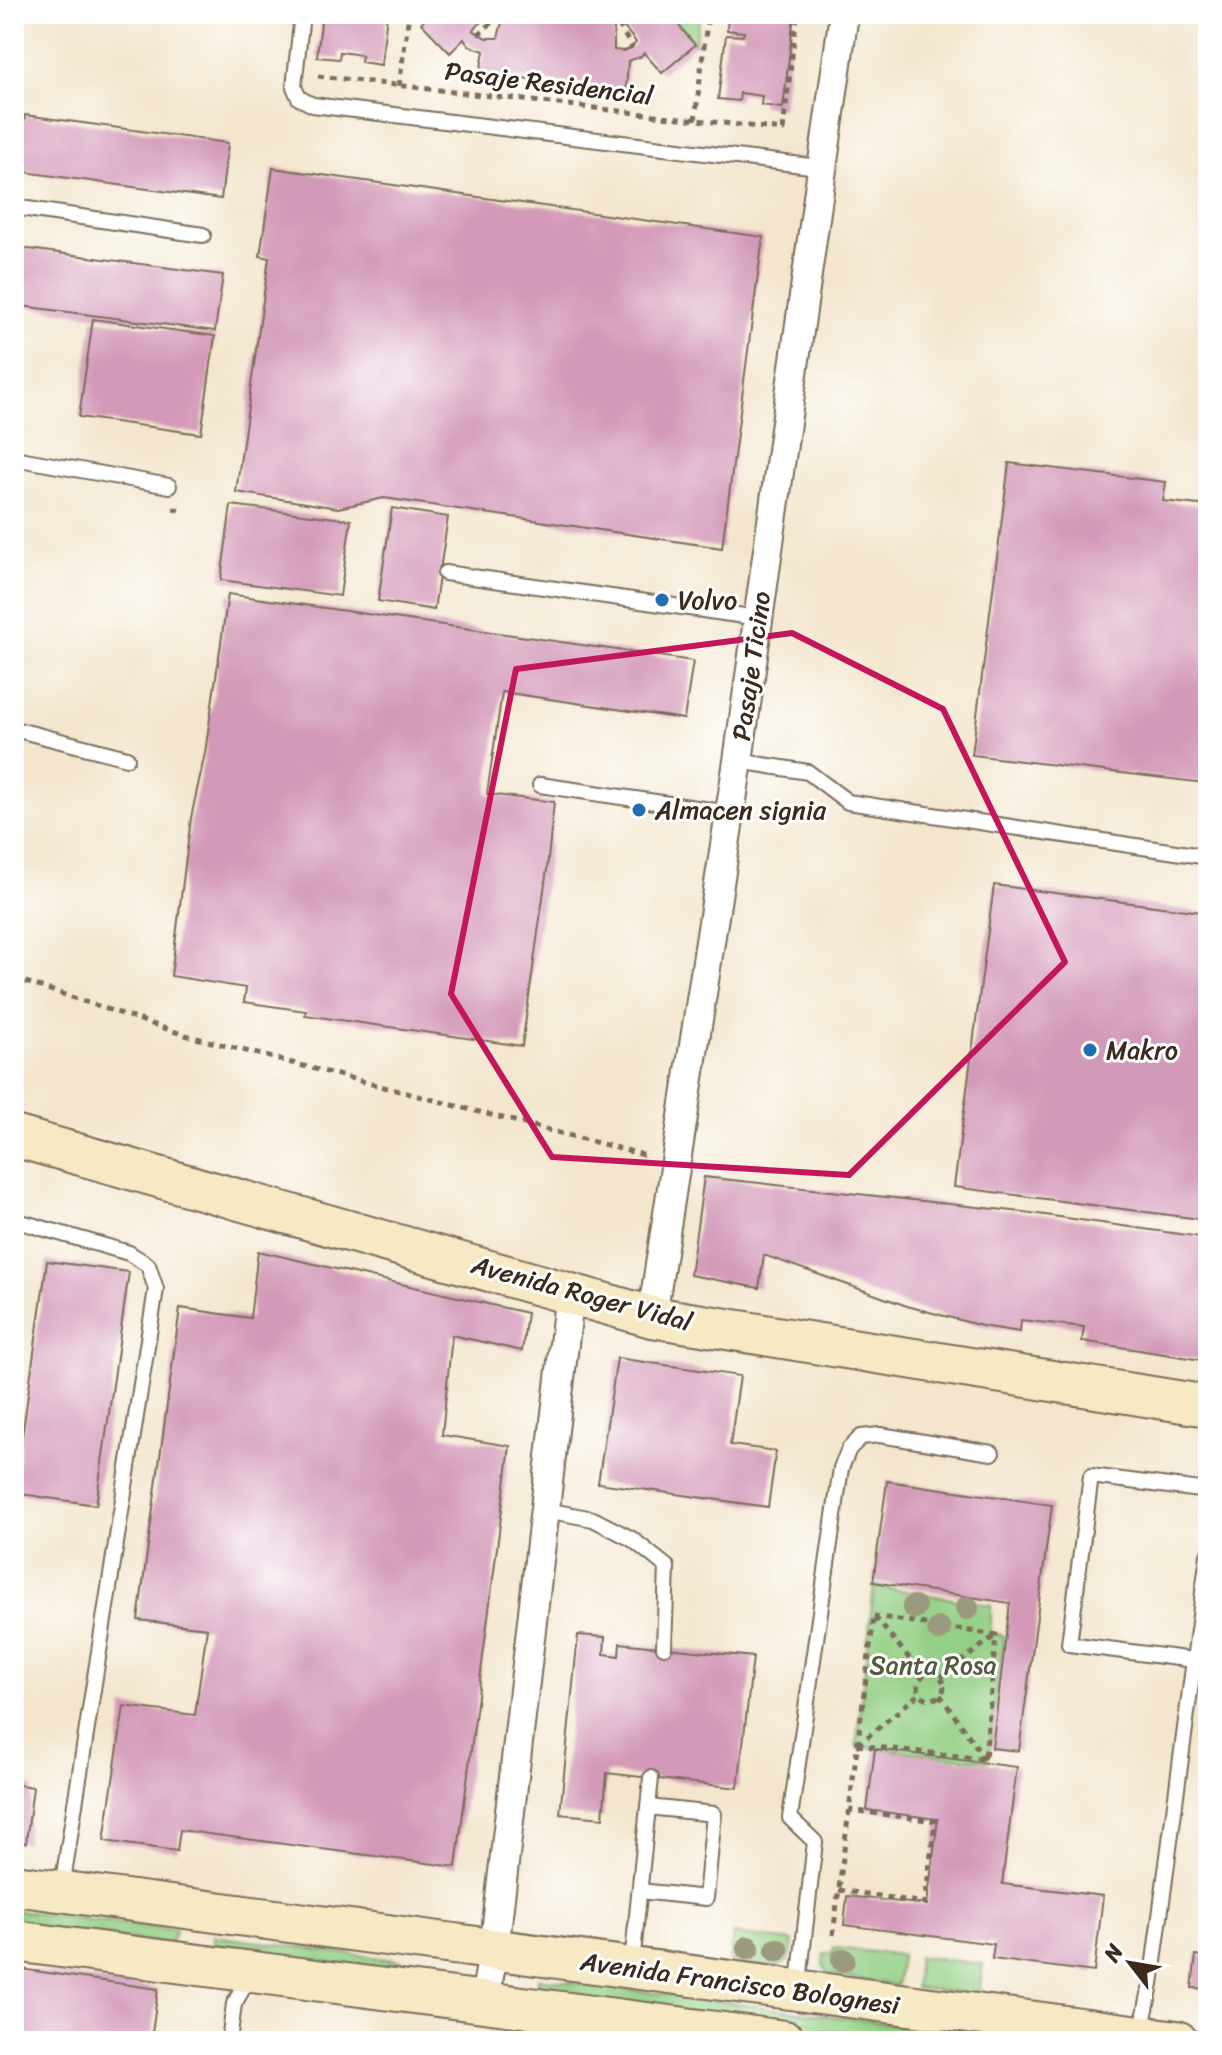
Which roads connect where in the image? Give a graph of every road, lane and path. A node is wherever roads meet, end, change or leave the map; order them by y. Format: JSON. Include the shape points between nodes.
{"nodes":[{"id":1,"x":302,"y":14,"type":"edge"},
{"id":2,"x":409,"y":14,"type":"edge"},
{"id":3,"x":501,"y":14,"type":"edge"},
{"id":4,"x":613,"y":14,"type":"edge"},
{"id":5,"x":708,"y":14,"type":"edge"},
{"id":6,"x":797,"y":14,"type":"edge"},
{"id":7,"x":844,"y":14,"type":"edge"},
{"id":8,"x":478,"y":35,"type":"dead end"},
{"id":9,"x":632,"y":48,"type":"dead end"},
{"id":10,"x":311,"y":76,"type":"dead end"},
{"id":11,"x":399,"y":86,"type":"junction"},
{"id":12,"x":695,"y":120,"type":"junction"},
{"id":13,"x":823,"y":162,"type":"junction"},
{"id":14,"x":14,"y":207,"type":"edge"},
{"id":15,"x":203,"y":235,"type":"dead end"},
{"id":16,"x":14,"y":458,"type":"edge"},
{"id":17,"x":169,"y":486,"type":"dead end"},
{"id":18,"x":445,"y":573,"type":"dead end"},
{"id":19,"x":758,"y":618,"type":"junction"},
{"id":20,"x":14,"y":729,"type":"edge"},
{"id":21,"x":127,"y":758,"type":"dead end"},
{"id":22,"x":738,"y":761,"type":"junction"},
{"id":23,"x":540,"y":785,"type":"dead end"},
{"id":24,"x":730,"y":813,"type":"junction"},
{"id":25,"x":1208,"y":857,"type":"edge"},
{"id":26,"x":14,"y":978,"type":"edge"},
{"id":27,"x":14,"y":1136,"type":"edge"},
{"id":28,"x":644,"y":1155,"type":"dead end"},
{"id":29,"x":14,"y":1220,"type":"edge"},
{"id":30,"x":570,"y":1292,"type":"junction"},
{"id":31,"x":652,"y":1317,"type":"junction"},
{"id":32,"x":1208,"y":1406,"type":"edge"},
{"id":33,"x":992,"y":1453,"type":"dead end"},
{"id":34,"x":1208,"y":1491,"type":"edge"},
{"id":35,"x":546,"y":1510,"type":"junction"},
{"id":36,"x":1208,"y":1555,"type":"edge"},
{"id":37,"x":874,"y":1616,"type":"junction"},
{"id":38,"x":996,"y":1635,"type":"junction"},
{"id":39,"x":664,"y":1647,"type":"dead end"},
{"id":40,"x":1193,"y":1660,"type":"junction"},
{"id":41,"x":924,"y":1676,"type":"junction"},
{"id":42,"x":941,"y":1677,"type":"junction"},
{"id":43,"x":920,"y":1693,"type":"junction"},
{"id":44,"x":940,"y":1695,"type":"junction"},
{"id":45,"x":857,"y":1745,"type":"junction"},
{"id":46,"x":985,"y":1759,"type":"junction"},
{"id":47,"x":651,"y":1778,"type":"dead end"},
{"id":48,"x":648,"y":1807,"type":"junction"},
{"id":49,"x":849,"y":1810,"type":"junction"},
{"id":50,"x":14,"y":1885,"type":"edge"},
{"id":51,"x":839,"y":1890,"type":"junction"},
{"id":52,"x":640,"y":1891,"type":"junction"},
{"id":53,"x":61,"y":1892,"type":"junction"},
{"id":54,"x":196,"y":1910,"type":"junction"},
{"id":55,"x":833,"y":1935,"type":"dead end"},
{"id":56,"x":14,"y":1941,"type":"edge"},
{"id":57,"x":494,"y":1950,"type":"junction"},
{"id":58,"x":191,"y":1964,"type":"junction"},
{"id":59,"x":631,"y":1968,"type":"junction"},
{"id":60,"x":252,"y":1971,"type":"junction"},
{"id":61,"x":798,"y":1990,"type":"junction"},
{"id":62,"x":484,"y":2002,"type":"junction"},
{"id":63,"x":1025,"y":2031,"type":"edge"},
{"id":64,"x":650,"y":2032,"type":"edge"},
{"id":65,"x":1153,"y":2039,"type":"edge"},
{"id":66,"x":229,"y":2041,"type":"edge"},
{"id":67,"x":785,"y":2041,"type":"edge"}],
"edges":[{"from":1,"to":13,"type":"lane","via":[[294,87],[299,98],[313,105],[810,166]]},
{"from":2,"to":11,"type":"path"},
{"from":3,"to":8,"type":"path"},
{"from":4,"to":9,"type":"path"},
{"from":5,"to":12,"type":"path"},
{"from":6,"to":12,"type":"path","name":"Pasaje Residencial","via":[[783,130]]},
{"from":7,"to":13,"type":"street","name":"Pasaje Ticino"},
{"from":10,"to":11,"type":"path","name":"Pasaje Residencial"},
{"from":11,"to":12,"type":"path","name":"Pasaje Residencial"},
{"from":13,"to":19,"type":"street","name":"Pasaje Ticino"},
{"from":14,"to":15,"type":"lane"},
{"from":16,"to":17,"type":"lane"},
{"from":18,"to":19,"type":"lane"},
{"from":19,"to":22,"type":"street","name":"Pasaje Ticino"},
{"from":20,"to":21,"type":"lane"},
{"from":22,"to":24,"type":"street","name":"Pasaje Ticino"},
{"from":22,"to":25,"type":"lane","via":[[808,772],[848,802]]},
{"from":23,"to":24,"type":"lane"},
{"from":24,"to":31,"type":"street","name":"Pasaje Ticino"},
{"from":26,"to":28,"type":"path","via":[[185,1035]]},
{"from":27,"to":30,"type":"main road","name":"Avenida Roger Vidal"},
{"from":29,"to":53,"type":"lane","via":[[129,1253],[148,1265],[156,1289]]},
{"from":30,"to":31,"type":"main road","name":"Avenida Roger Vidal"},
{"from":30,"to":35,"type":"street"},
{"from":31,"to":32,"type":"main road","name":"Avenida Roger Vidal"},
{"from":33,"to":61,"type":"lane","via":[[880,1435],[861,1437],[841,1468],[790,1818],[815,1842]]},
{"from":34,"to":40,"type":"lane","via":[[1091,1476],[1069,1644]]},
{"from":35,"to":39,"type":"lane","via":[[593,1519],[632,1539],[667,1567]]},
{"from":35,"to":57,"type":"street"},
{"from":36,"to":40,"type":"lane"},
{"from":37,"to":38,"type":"path"},
{"from":37,"to":41,"type":"path"},
{"from":37,"to":45,"type":"path"},
{"from":38,"to":42,"type":"path"},
{"from":38,"to":46,"type":"path"},
{"from":40,"to":65,"type":"lane","via":[[1151,1984]]},
{"from":41,"to":42,"type":"path"},
{"from":41,"to":43,"type":"path"},
{"from":42,"to":44,"type":"path"},
{"from":43,"to":44,"type":"path","via":[[929,1699]]},
{"from":43,"to":45,"type":"path"},
{"from":44,"to":46,"type":"path"},
{"from":45,"to":46,"type":"path"},
{"from":45,"to":49,"type":"path"},
{"from":47,"to":48,"type":"lane"},
{"from":48,"to":52,"type":"lane"},
{"from":48,"to":52,"type":"lane","via":[[714,1814],[713,1828],[706,1898]]},
{"from":49,"to":51,"type":"path"},
{"from":49,"to":51,"type":"path","via":[[935,1821],[925,1903]]},
{"from":50,"to":53,"type":"main road","name":"Avenida Francisco Bolognesi"},
{"from":51,"to":55,"type":"path"},
{"from":52,"to":59,"type":"lane"},
{"from":53,"to":54,"type":"main road","name":"Avenida Francisco Bolognesi"},
{"from":54,"to":57,"type":"main road","name":"Avenida Francisco Bolognesi"},
{"from":54,"to":58,"type":"main road"},
{"from":56,"to":58,"type":"main road","name":"Avenida Francisco Bolognesi"},
{"from":57,"to":59,"type":"main road","name":"Avenida Francisco Bolognesi"},
{"from":57,"to":62,"type":"street"},
{"from":58,"to":60,"type":"main road","name":"Avenida Francisco Bolognesi"},
{"from":59,"to":61,"type":"main road","name":"Avenida Francisco Bolognesi"},
{"from":60,"to":62,"type":"main road","name":"Avenida Francisco Bolognesi"},
{"from":60,"to":66,"type":"lane","via":[[234,2004]]},
{"from":61,"to":63,"type":"main road","name":"Avenida Francisco Bolognesi"},
{"from":62,"to":64,"type":"main road","name":"Avenida Francisco Bolognesi"},
{"from":63,"to":65,"type":"main road","name":"Avenida Francisco Bolognesi"},
{"from":64,"to":67,"type":"main road","name":"Avenida Francisco Bolognesi"}]}
